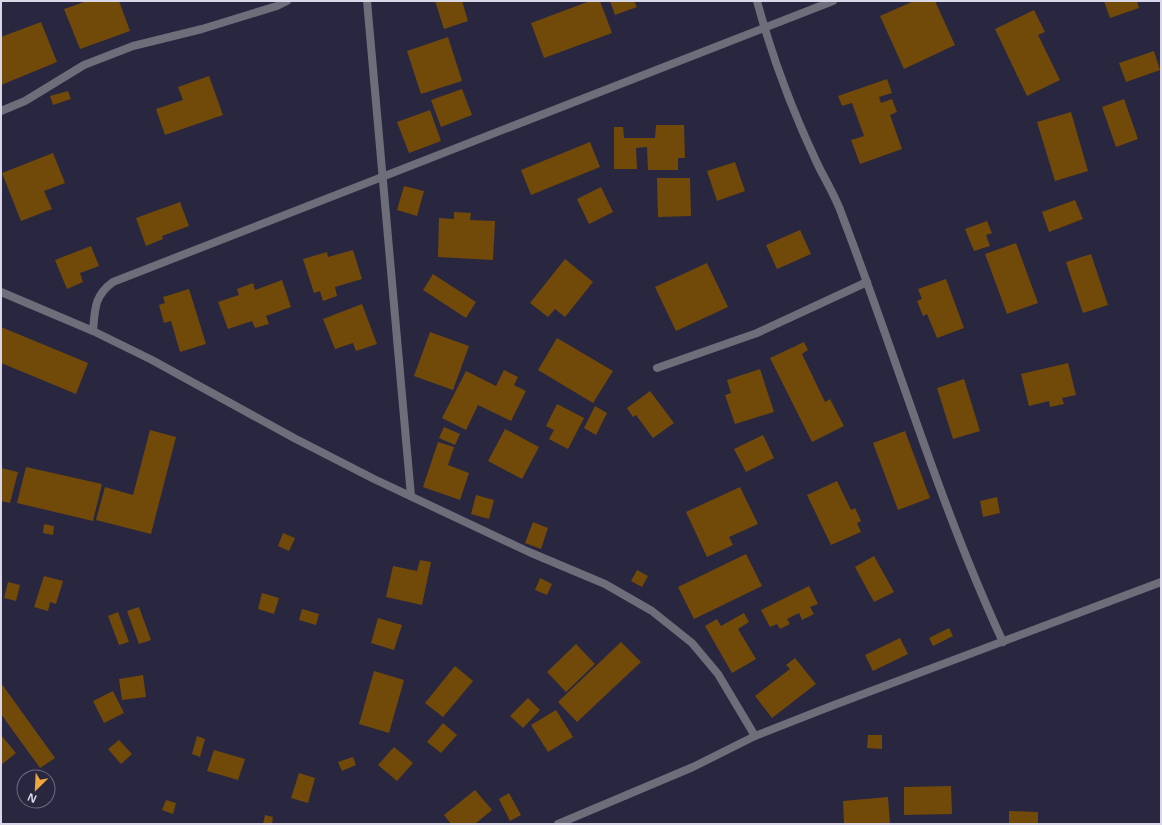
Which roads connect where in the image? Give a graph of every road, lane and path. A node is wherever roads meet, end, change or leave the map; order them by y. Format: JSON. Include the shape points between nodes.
{"nodes":[{"id":1,"x":287,"y":1,"type":"edge"},
{"id":2,"x":367,"y":1,"type":"edge"},
{"id":3,"x":757,"y":1,"type":"edge"},
{"id":4,"x":833,"y":1,"type":"edge"},
{"id":5,"x":764,"y":28,"type":"junction"},
{"id":6,"x":1,"y":111,"type":"edge"},
{"id":7,"x":384,"y":177,"type":"junction"},
{"id":8,"x":867,"y":282,"type":"junction"},
{"id":9,"x":1,"y":292,"type":"edge"},
{"id":10,"x":93,"y":331,"type":"junction"},
{"id":11,"x":657,"y":368,"type":"dead end"},
{"id":12,"x":411,"y":496,"type":"junction"},
{"id":13,"x":1161,"y":582,"type":"edge"},
{"id":14,"x":1003,"y":642,"type":"junction"},
{"id":15,"x":755,"y":736,"type":"junction"},
{"id":16,"x":558,"y":824,"type":"edge"}],
"edges":[{"from":1,"to":6,"type":"street","via":[[202,29],[132,46],[84,65],[25,101]]},
{"from":2,"to":7,"type":"street"},
{"from":3,"to":5,"type":"street"},
{"from":4,"to":5,"type":"street"},
{"from":5,"to":7,"type":"street"},
{"from":5,"to":8,"type":"street","via":[[783,84],[816,162],[842,213]]},
{"from":7,"to":10,"type":"street","via":[[113,282],[103,289],[97,301]]},
{"from":7,"to":12,"type":"street"},
{"from":8,"to":11,"type":"street","via":[[757,333]]},
{"from":8,"to":14,"type":"street","via":[[956,536]]},
{"from":9,"to":10,"type":"street"},
{"from":10,"to":12,"type":"street","via":[[152,360],[314,449]]},
{"from":12,"to":15,"type":"street","via":[[529,552],[605,584],[652,611],[692,643],[718,674]]},
{"from":13,"to":14,"type":"street"},
{"from":14,"to":15,"type":"street"},
{"from":15,"to":16,"type":"street","via":[[694,767]]}]}
